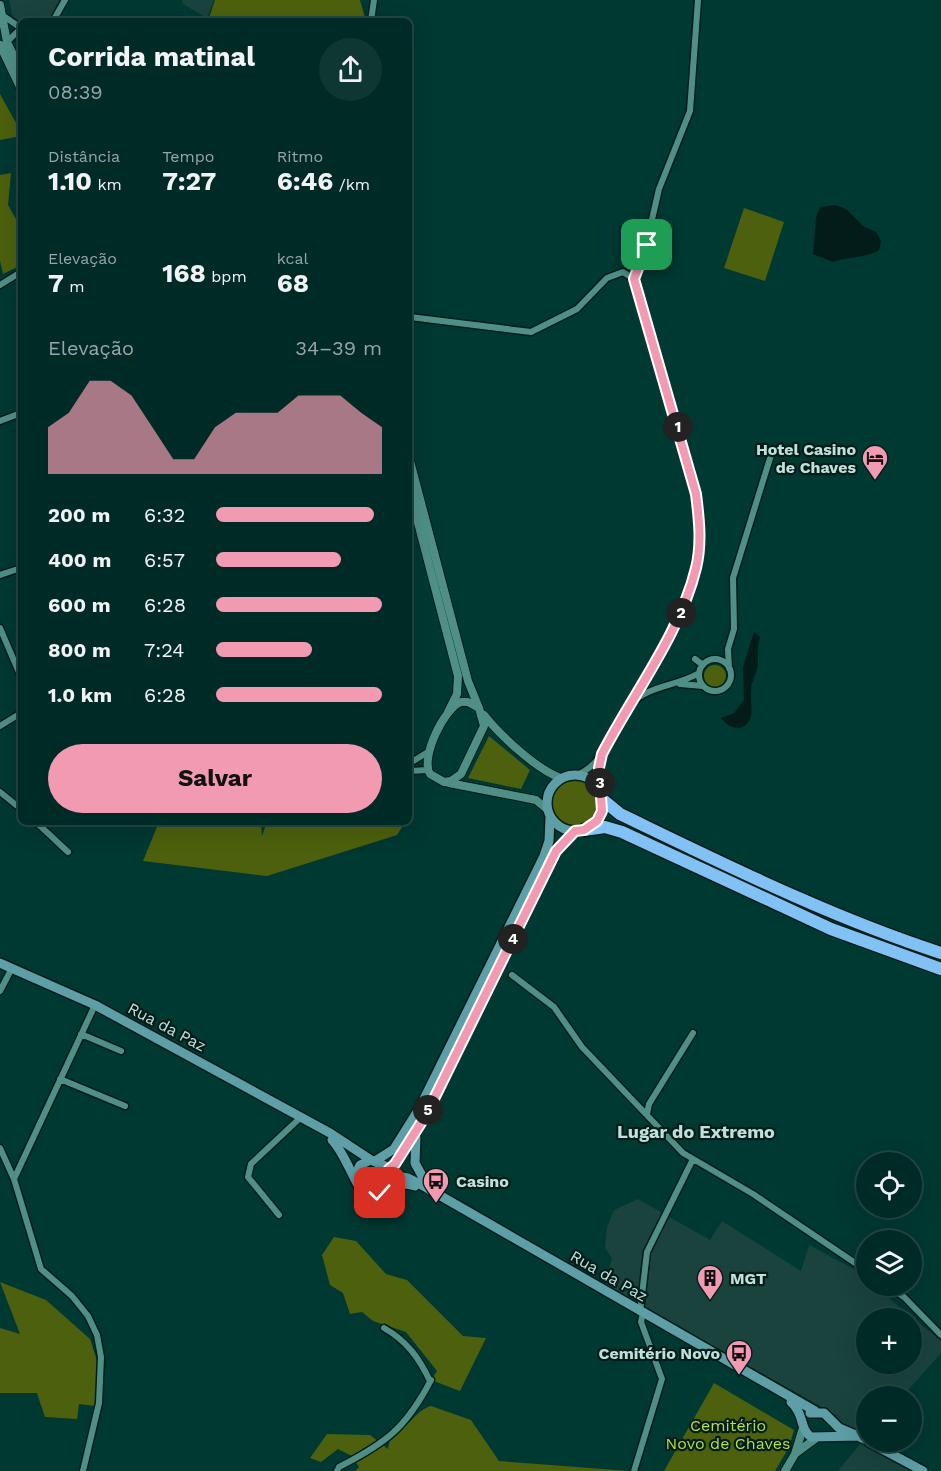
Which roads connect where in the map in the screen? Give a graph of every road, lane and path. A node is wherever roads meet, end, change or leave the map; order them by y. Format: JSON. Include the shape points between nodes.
{"nodes":[{"id":1,"x":65,"y":0,"type":"edge"},
{"id":2,"x":375,"y":0,"type":"edge"},
{"id":3,"x":699,"y":0,"type":"edge"},
{"id":4,"x":0,"y":10,"type":"edge"},
{"id":5,"x":55,"y":18,"type":"edge"},
{"id":6,"x":372,"y":18,"type":"edge"},
{"id":7,"x":18,"y":27,"type":"edge"},
{"id":8,"x":18,"y":31,"type":"edge"},
{"id":9,"x":4,"y":44,"type":"edge"},
{"id":10,"x":18,"y":66,"type":"edge"},
{"id":11,"x":18,"y":81,"type":"edge"},
{"id":12,"x":18,"y":274,"type":"edge"},
{"id":13,"x":634,"y":279,"type":"junction"},
{"id":14,"x":0,"y":285,"type":"edge"},
{"id":15,"x":412,"y":317,"type":"edge"},
{"id":16,"x":18,"y":414,"type":"edge"},
{"id":17,"x":0,"y":421,"type":"edge"},
{"id":18,"x":771,"y":455,"type":"dead end"},
{"id":19,"x":412,"y":469,"type":"edge"},
{"id":20,"x":412,"y":500,"type":"edge"},
{"id":21,"x":18,"y":569,"type":"edge"},
{"id":22,"x":0,"y":575,"type":"edge"},
{"id":23,"x":0,"y":628,"type":"edge"},
{"id":24,"x":728,"y":649,"type":"junction"},
{"id":25,"x":695,"y":659,"type":"dead end"},
{"id":26,"x":712,"y":660,"type":"junction"},
{"id":27,"x":703,"y":665,"type":"junction"},
{"id":28,"x":729,"y":668,"type":"junction"},
{"id":29,"x":18,"y":670,"type":"edge"},
{"id":30,"x":699,"y":673,"type":"junction"},
{"id":31,"x":677,"y":685,"type":"junction"},
{"id":32,"x":703,"y":686,"type":"junction"},
{"id":33,"x":631,"y":704,"type":"junction"},
{"id":34,"x":481,"y":711,"type":"junction"},
{"id":35,"x":448,"y":712,"type":"junction"},
{"id":36,"x":18,"y":715,"type":"edge"},
{"id":37,"x":0,"y":726,"type":"edge"},
{"id":38,"x":428,"y":752,"type":"junction"},
{"id":39,"x":602,"y":754,"type":"junction"},
{"id":40,"x":412,"y":762,"type":"edge"},
{"id":41,"x":428,"y":770,"type":"junction"},
{"id":42,"x":412,"y":771,"type":"edge"},
{"id":43,"x":578,"y":774,"type":"junction"},
{"id":44,"x":561,"y":778,"type":"junction"},
{"id":45,"x":444,"y":782,"type":"junction"},
{"id":46,"x":0,"y":792,"type":"edge"},
{"id":47,"x":602,"y":795,"type":"junction"},
{"id":48,"x":18,"y":807,"type":"edge"},
{"id":49,"x":549,"y":813,"type":"junction"},
{"id":50,"x":39,"y":825,"type":"edge"},
{"id":51,"x":579,"y":830,"type":"junction"},
{"id":52,"x":68,"y":852,"type":"dead end"},
{"id":53,"x":941,"y":953,"type":"edge"},
{"id":54,"x":0,"y":963,"type":"edge"},
{"id":55,"x":12,"y":968,"type":"junction"},
{"id":56,"x":941,"y":969,"type":"edge"},
{"id":57,"x":512,"y":975,"type":"dead end"},
{"id":58,"x":0,"y":991,"type":"edge"},
{"id":59,"x":95,"y":1005,"type":"junction"},
{"id":60,"x":693,"y":1033,"type":"dead end"},
{"id":61,"x":81,"y":1034,"type":"junction"},
{"id":62,"x":121,"y":1051,"type":"dead end"},
{"id":63,"x":60,"y":1079,"type":"junction"},
{"id":64,"x":126,"y":1106,"type":"dead end"},
{"id":65,"x":647,"y":1114,"type":"junction"},
{"id":66,"x":300,"y":1118,"type":"junction"},
{"id":67,"x":420,"y":1125,"type":"junction"},
{"id":68,"x":316,"y":1127,"type":"junction"},
{"id":69,"x":0,"y":1148,"type":"edge"},
{"id":70,"x":693,"y":1159,"type":"junction"},
{"id":71,"x":373,"y":1160,"type":"junction"},
{"id":72,"x":389,"y":1173,"type":"junction"},
{"id":73,"x":355,"y":1176,"type":"junction"},
{"id":74,"x":14,"y":1179,"type":"junction"},
{"id":75,"x":387,"y":1187,"type":"junction"},
{"id":76,"x":432,"y":1191,"type":"junction"},
{"id":77,"x":279,"y":1215,"type":"dead end"},
{"id":78,"x":856,"y":1264,"type":"edge"},
{"id":79,"x":903,"y":1296,"type":"edge"},
{"id":80,"x":642,"y":1312,"type":"junction"},
{"id":81,"x":384,"y":1328,"type":"dead end"},
{"id":82,"x":941,"y":1335,"type":"edge"},
{"id":83,"x":772,"y":1384,"type":"junction"},
{"id":84,"x":815,"y":1411,"type":"junction"},
{"id":85,"x":830,"y":1419,"type":"junction"},
{"id":86,"x":803,"y":1424,"type":"junction"},
{"id":87,"x":856,"y":1435,"type":"edge"},
{"id":88,"x":819,"y":1438,"type":"junction"},
{"id":89,"x":856,"y":1439,"type":"edge"},
{"id":90,"x":889,"y":1452,"type":"edge"},
{"id":91,"x":795,"y":1454,"type":"junction"},
{"id":92,"x":83,"y":1471,"type":"edge"},
{"id":93,"x":337,"y":1471,"type":"edge"},
{"id":94,"x":634,"y":1471,"type":"edge"},
{"id":95,"x":785,"y":1471,"type":"edge"},
{"id":96,"x":923,"y":1471,"type":"edge"}],
"edges":[{"from":1,"to":5,"type":"street"},
{"from":2,"to":6,"type":"street"},
{"from":3,"to":13,"type":"street","via":[[690,111],[659,189],[642,263]]},
{"from":4,"to":7,"type":"street"},
{"from":4,"to":9,"type":"street"},
{"from":8,"to":9,"type":"street"},
{"from":9,"to":10,"type":"street"},
{"from":9,"to":11,"type":"street"},
{"from":12,"to":14,"type":"street"},
{"from":13,"to":15,"type":"street","via":[[623,272],[607,278],[577,309],[531,332]]},
{"from":13,"to":33,"type":"street","via":[[691,470],[699,541],[697,566],[676,624]]},
{"from":16,"to":17,"type":"street"},
{"from":18,"to":24,"type":"street","via":[[733,578],[734,629]]},
{"from":19,"to":34,"type":"street","via":[[468,681]]},
{"from":20,"to":35,"type":"street","via":[[458,676],[457,694]]},
{"from":21,"to":22,"type":"street"},
{"from":23,"to":29,"type":"street"},
{"from":24,"to":26,"type":"street"},
{"from":24,"to":28,"type":"street"},
{"from":25,"to":27,"type":"street"},
{"from":26,"to":27,"type":"street"},
{"from":26,"to":28,"type":"street","via":[[722,661]]},
{"from":27,"to":30,"type":"street"},
{"from":28,"to":32,"type":"street","via":[[730,679],[725,687],[712,691]]},
{"from":30,"to":31,"type":"street"},
{"from":30,"to":32,"type":"street"},
{"from":31,"to":32,"type":"street"},
{"from":31,"to":33,"type":"street","via":[[652,691]]},
{"from":33,"to":39,"type":"street"},
{"from":34,"to":35,"type":"street","via":[[461,702]]},
{"from":34,"to":44,"type":"street","via":[[503,735]]},
{"from":34,"to":45,"type":"street","via":[[484,726],[462,774]]},
{"from":35,"to":38,"type":"street"},
{"from":36,"to":37,"type":"street"},
{"from":38,"to":40,"type":"street"},
{"from":38,"to":41,"type":"street"},
{"from":39,"to":43,"type":"street","via":[[593,766]]},
{"from":39,"to":47,"type":"street"},
{"from":41,"to":42,"type":"street"},
{"from":41,"to":45,"type":"street"},
{"from":43,"to":44,"type":"main road"},
{"from":43,"to":47,"type":"main road","via":[[592,780]]},
{"from":44,"to":49,"type":"main road","via":[[548,794]]},
{"from":45,"to":49,"type":"street","via":[[537,801]]},
{"from":46,"to":48,"type":"street"},
{"from":47,"to":51,"type":"main road","via":[[597,821]]},
{"from":47,"to":53,"type":"highway","via":[[620,814],[782,890]]},
{"from":49,"to":51,"type":"main road","via":[[564,829]]},
{"from":49,"to":71,"type":"main road","via":[[550,835],[544,856],[419,1109],[394,1149]]},
{"from":50,"to":52,"type":"street"},
{"from":51,"to":56,"type":"highway","via":[[605,827],[622,832],[831,929]]},
{"from":51,"to":67,"type":"main road","via":[[556,851]]},
{"from":54,"to":55,"type":"main road","name":"Rua da Paz"},
{"from":55,"to":58,"type":"street"},
{"from":55,"to":59,"type":"main road","name":"Rua da Paz"},
{"from":57,"to":65,"type":"street","via":[[554,1007],[582,1047]]},
{"from":59,"to":61,"type":"street"},
{"from":59,"to":66,"type":"main road","name":"Rua da Paz"},
{"from":60,"to":65,"type":"street","via":[[649,1104]]},
{"from":61,"to":62,"type":"street"},
{"from":61,"to":63,"type":"street"},
{"from":63,"to":64,"type":"street"},
{"from":63,"to":74,"type":"street"},
{"from":65,"to":70,"type":"street"},
{"from":66,"to":68,"type":"main road","name":"Rua da Paz"},
{"from":66,"to":77,"type":"street","via":[[247,1171]]},
{"from":67,"to":72,"type":"main road"},
{"from":67,"to":76,"type":"main road","via":[[414,1142],[415,1163]]},
{"from":68,"to":71,"type":"main road"},
{"from":68,"to":73,"type":"main road","via":[[339,1147]]},
{"from":69,"to":74,"type":"street"},
{"from":70,"to":78,"type":"street"},
{"from":70,"to":80,"type":"street","via":[[650,1245]]},
{"from":71,"to":72,"type":"main road"},
{"from":71,"to":73,"type":"main road","via":[[360,1165]]},
{"from":72,"to":75,"type":"main road"},
{"from":72,"to":76,"type":"main road"},
{"from":73,"to":75,"type":"main road","via":[[365,1193],[380,1193]]},
{"from":74,"to":92,"type":"street","via":[[41,1269],[72,1296],[97,1335],[101,1357],[99,1403]]},
{"from":75,"to":76,"type":"main road","via":[[406,1184]]},
{"from":76,"to":80,"type":"main road","name":"Rua da Paz"},
{"from":79,"to":82,"type":"street"},
{"from":80,"to":83,"type":"main road","name":"Rua da Paz"},
{"from":80,"to":94,"type":"street","via":[[641,1322],[662,1380]]},
{"from":81,"to":93,"type":"street","via":[[405,1341],[431,1381],[391,1437]]},
{"from":83,"to":84,"type":"main road"},
{"from":83,"to":86,"type":"main road","via":[[797,1408]]},
{"from":84,"to":85,"type":"main road"},
{"from":84,"to":86,"type":"main road"},
{"from":85,"to":87,"type":"main road"},
{"from":85,"to":88,"type":"main road","via":[[830,1429]]},
{"from":86,"to":88,"type":"main road","via":[[807,1435]]},
{"from":86,"to":91,"type":"street"},
{"from":88,"to":89,"type":"main road"},
{"from":88,"to":91,"type":"street"},
{"from":90,"to":96,"type":"main road"},
{"from":91,"to":95,"type":"street"}]}
